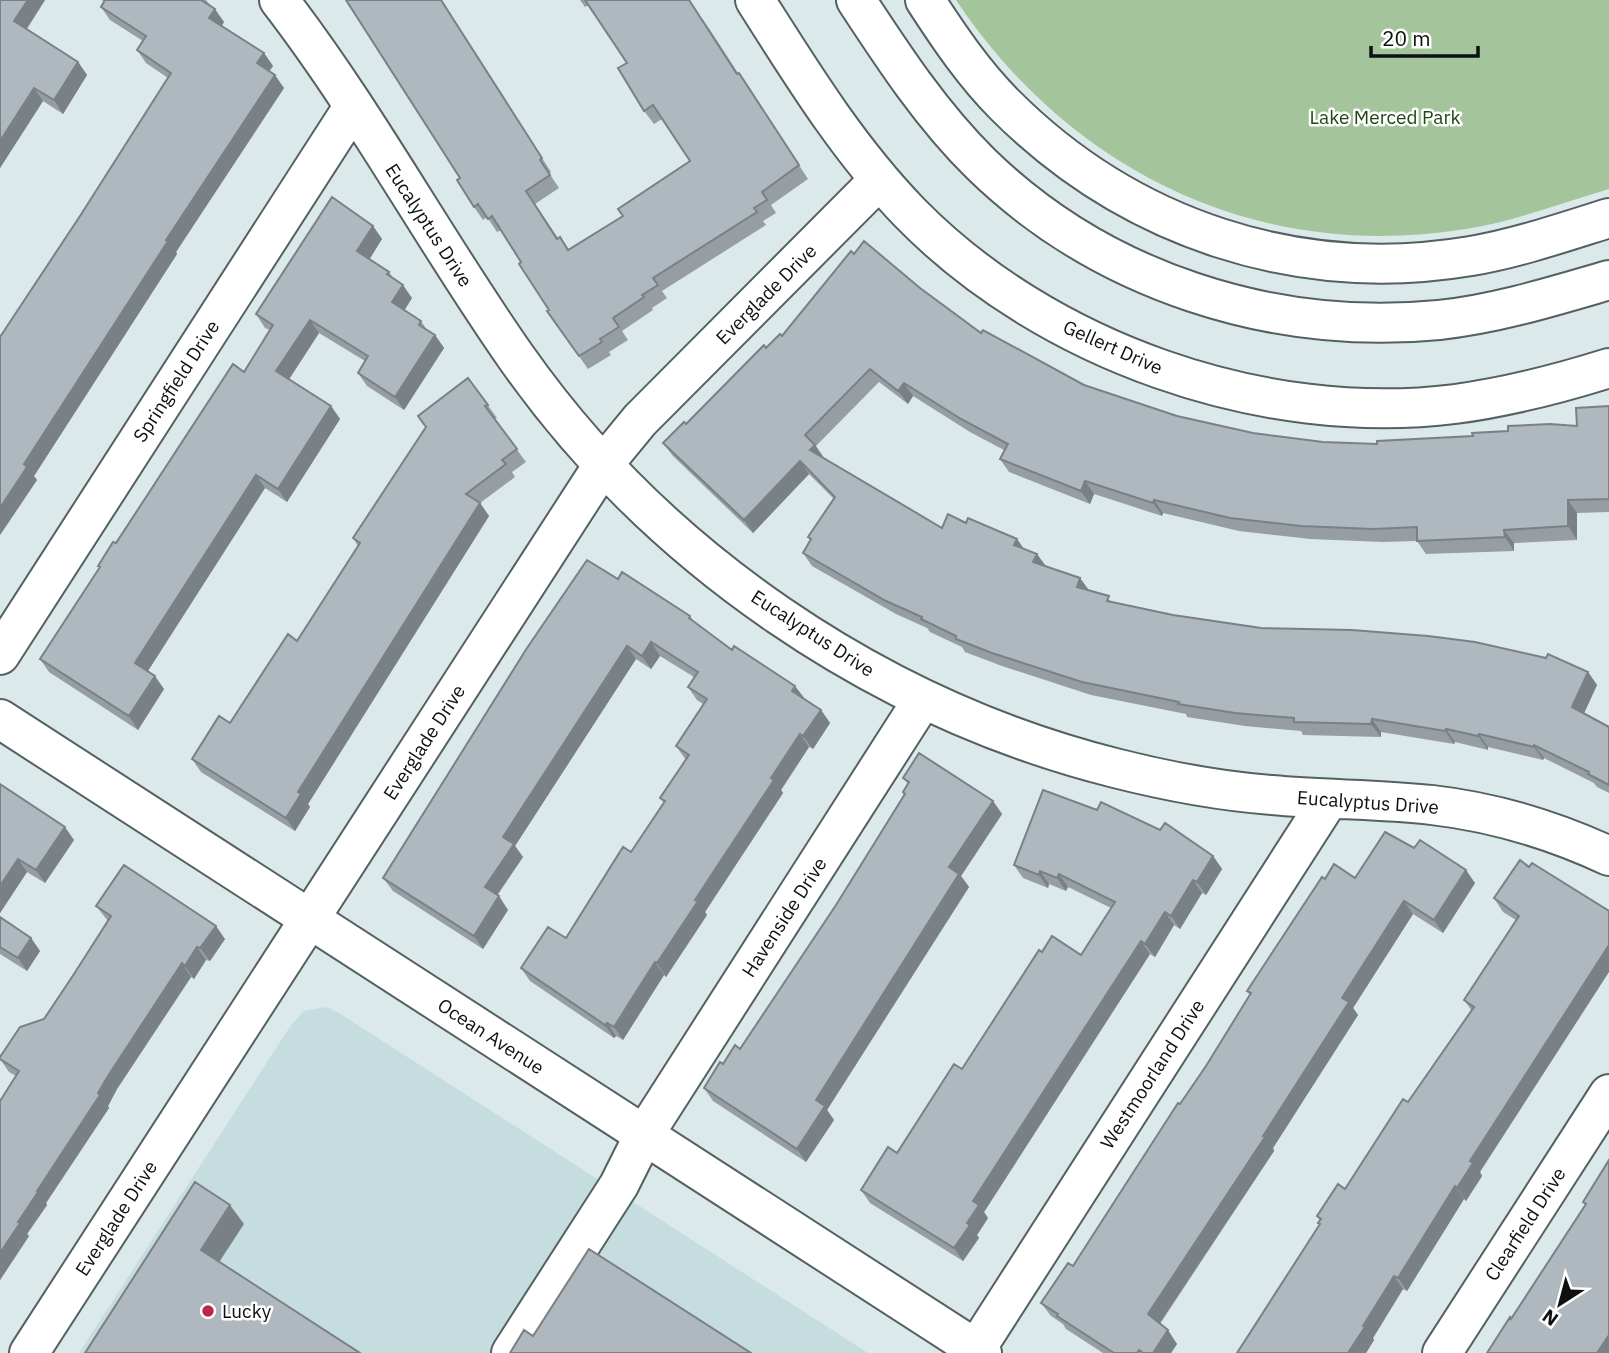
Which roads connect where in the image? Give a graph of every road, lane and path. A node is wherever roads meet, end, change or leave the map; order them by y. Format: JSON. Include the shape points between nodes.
{"nodes":[{"id":1,"x":279,"y":0,"type":"edge"},
{"id":2,"x":755,"y":0,"type":"edge"},
{"id":3,"x":856,"y":0,"type":"edge"},
{"id":4,"x":925,"y":0,"type":"edge"},
{"id":5,"x":353,"y":107,"type":"junction"},
{"id":6,"x":879,"y":180,"type":"junction"},
{"id":7,"x":1609,"y":218,"type":"edge"},
{"id":8,"x":1609,"y":280,"type":"edge"},
{"id":9,"x":1609,"y":368,"type":"edge"},
{"id":10,"x":603,"y":465,"type":"junction"},
{"id":11,"x":0,"y":655,"type":"edge"},
{"id":12,"x":923,"y":698,"type":"junction"},
{"id":13,"x":0,"y":719,"type":"edge"},
{"id":14,"x":1329,"y":799,"type":"junction"},
{"id":15,"x":1609,"y":856,"type":"edge"},
{"id":16,"x":310,"y":919,"type":"junction"},
{"id":17,"x":1609,"y":1094,"type":"edge"},
{"id":18,"x":644,"y":1135,"type":"junction"},
{"id":19,"x":979,"y":1351,"type":"edge"},
{"id":20,"x":29,"y":1353,"type":"edge"},
{"id":21,"x":511,"y":1353,"type":"edge"},
{"id":22,"x":1442,"y":1353,"type":"edge"}],
"edges":[{"from":1,"to":5,"type":"street","name":"Eucalyptus Drive"},
{"from":2,"to":6,"type":"street","name":"Gellert Drive","via":[[820,101]]},
{"from":3,"to":8,"type":"street","via":[[924,100],[982,165],[1081,241],[1166,283],[1274,315],[1400,323],[1481,314]]},
{"from":4,"to":7,"type":"street","via":[[1004,104],[1060,154],[1139,204],[1220,239],[1346,263],[1431,261],[1526,244]]},
{"from":5,"to":10,"type":"street","name":"Eucalyptus Drive","via":[[518,360]]},
{"from":5,"to":11,"type":"street","name":"Springfield Drive"},
{"from":6,"to":9,"type":"street","name":"Gellert Drive","via":[[946,246],[1022,302],[1108,348],[1200,382],[1300,402],[1402,407],[1506,396]]},
{"from":6,"to":10,"type":"street","name":"Everglade Drive","via":[[639,420]]},
{"from":10,"to":12,"type":"street","name":"Eucalyptus Drive","via":[[670,528],[753,595],[837,652]]},
{"from":10,"to":16,"type":"street","name":"Everglade Drive"},
{"from":12,"to":14,"type":"street","name":"Eucalyptus Drive","via":[[1012,736],[1112,767],[1218,789]]},
{"from":12,"to":18,"type":"street","name":"Havenside Drive"},
{"from":13,"to":16,"type":"street","name":"Ocean Avenue"},
{"from":14,"to":15,"type":"street","name":"Eucalyptus Drive","via":[[1433,805],[1480,813],[1575,840]]},
{"from":14,"to":19,"type":"street","name":"Westmoorland Drive"},
{"from":16,"to":18,"type":"street","name":"Ocean Avenue"},
{"from":16,"to":20,"type":"street","name":"Everglade Drive"},
{"from":17,"to":22,"type":"street","name":"Clearfield Drive"},
{"from":18,"to":19,"type":"street","name":"Ocean Avenue"},
{"from":18,"to":21,"type":"street","name":"Havenside Drive","via":[[619,1185]]}]}
